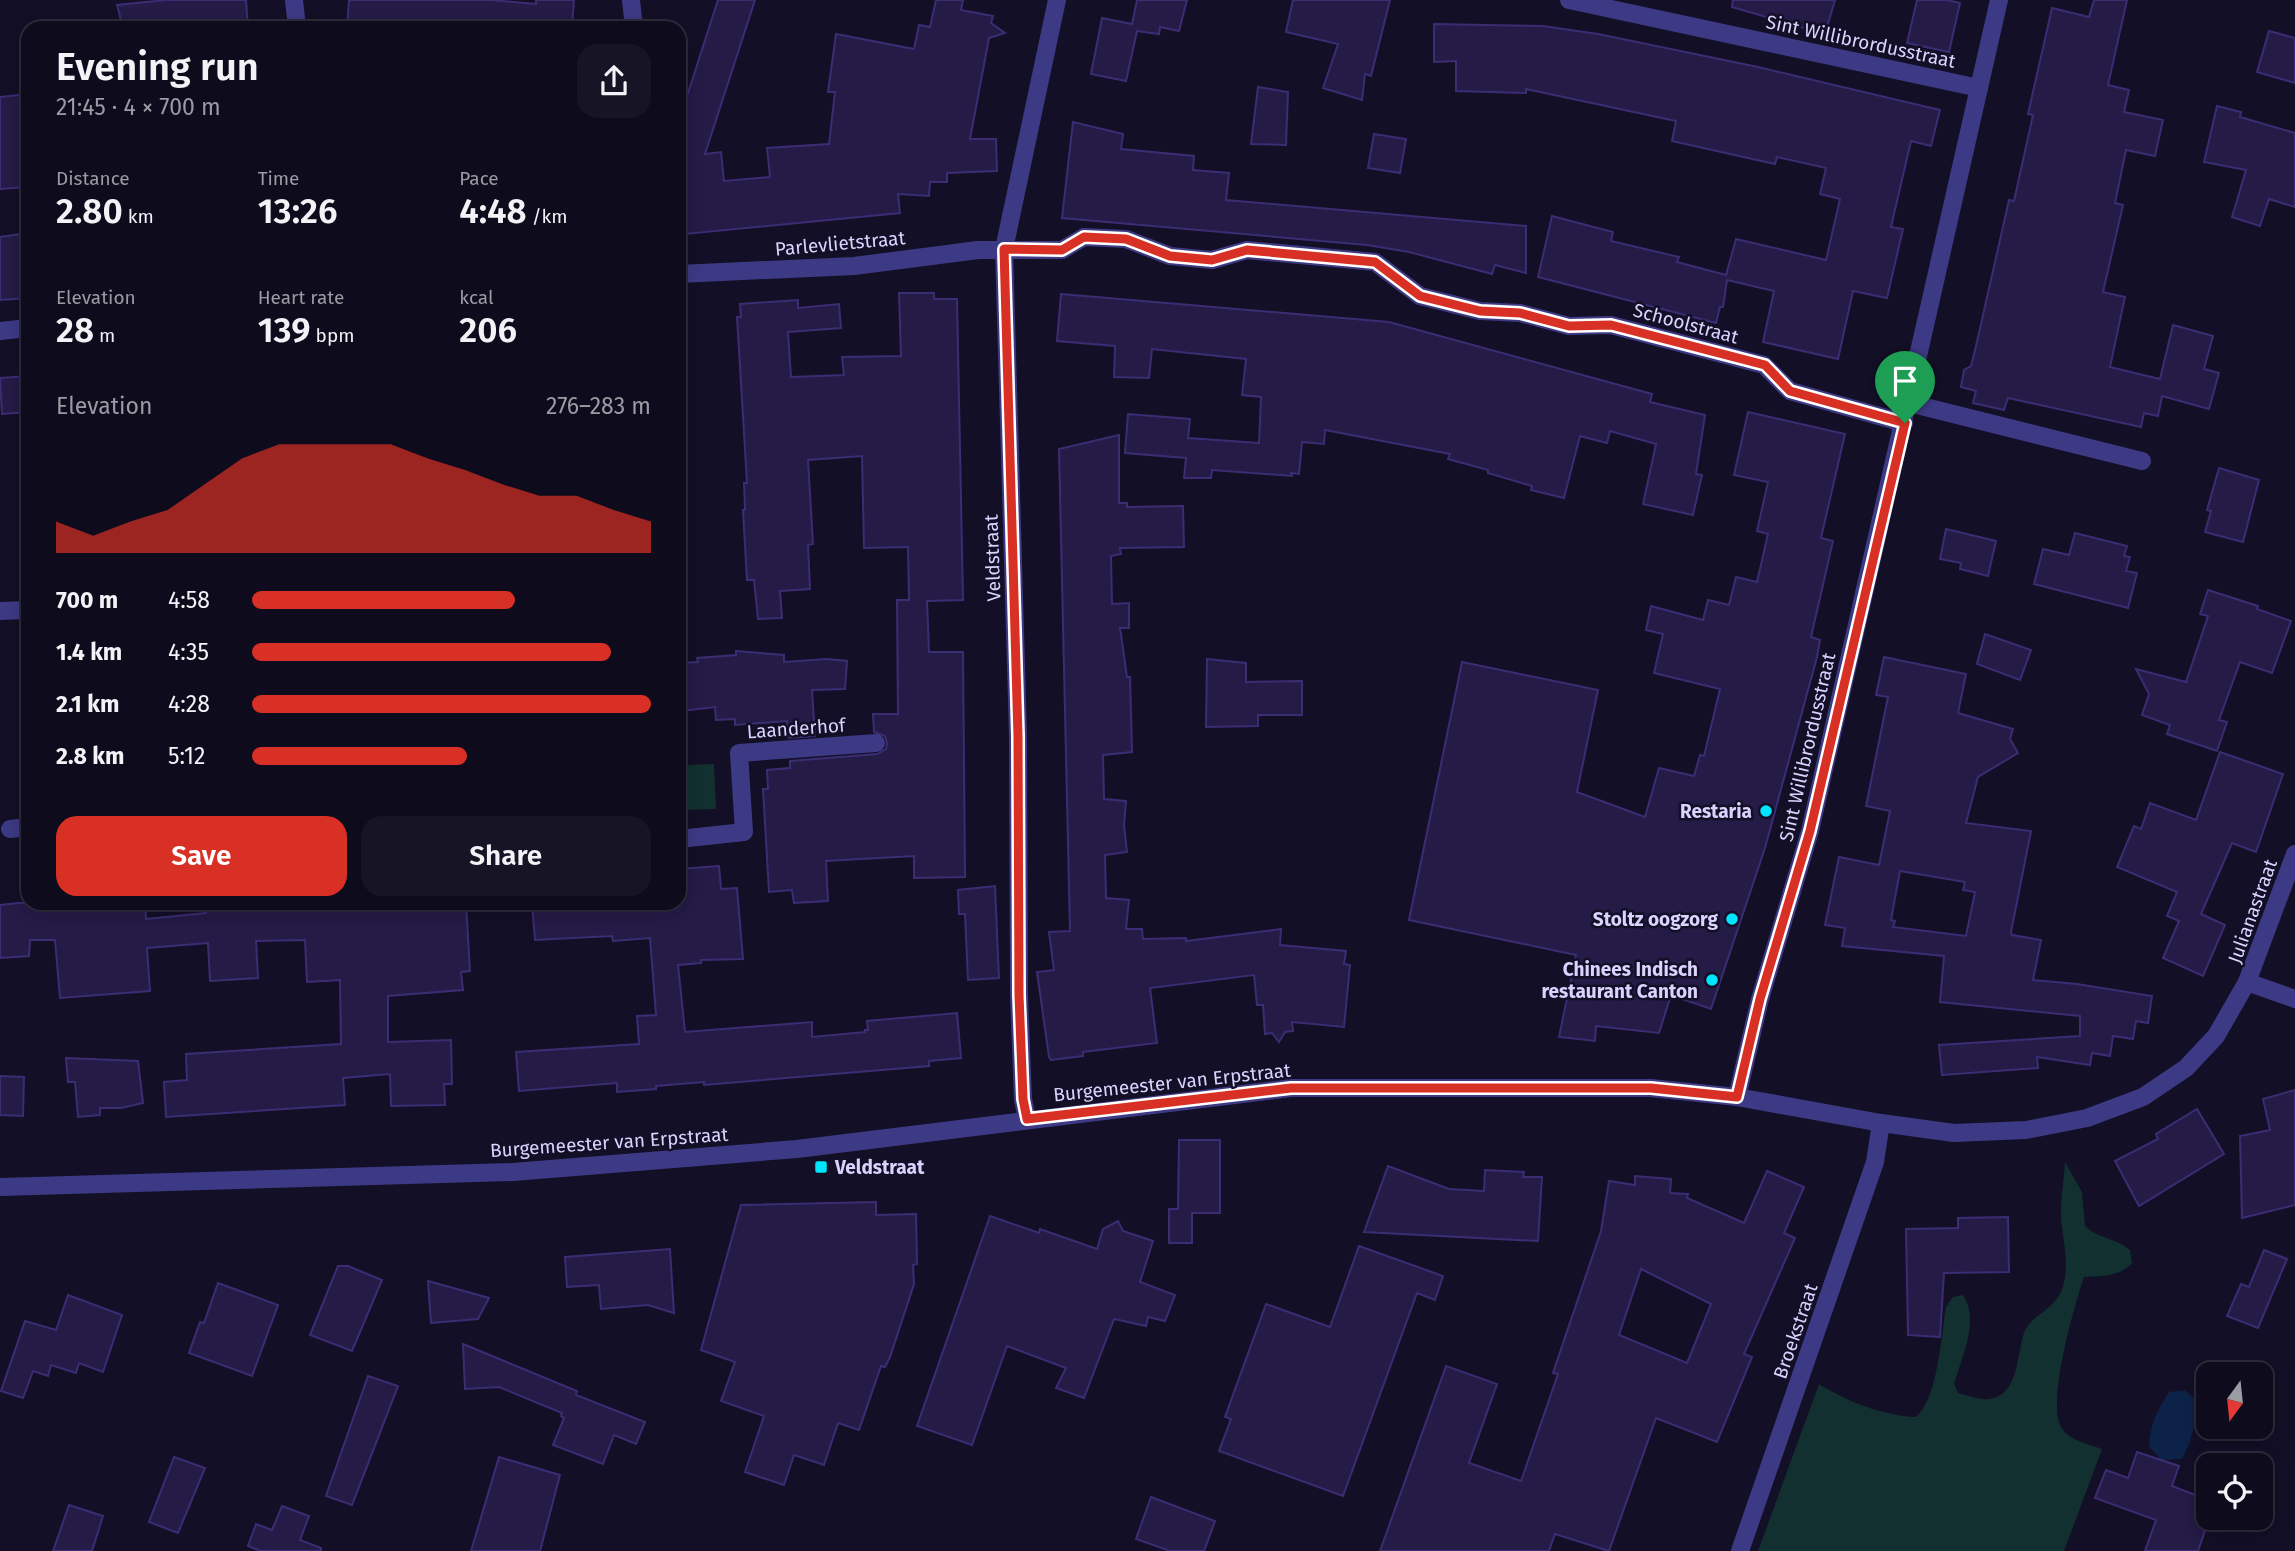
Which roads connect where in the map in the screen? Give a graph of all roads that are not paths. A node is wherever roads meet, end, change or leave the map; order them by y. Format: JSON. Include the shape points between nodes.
{"nodes":[{"id":1,"x":294,"y":0,"type":"edge"},
{"id":2,"x":631,"y":0,"type":"edge"},
{"id":3,"x":1057,"y":0,"type":"edge"},
{"id":4,"x":1569,"y":0,"type":"edge"},
{"id":5,"x":1999,"y":0,"type":"edge"},
{"id":6,"x":296,"y":21,"type":"edge"},
{"id":7,"x":633,"y":21,"type":"edge"},
{"id":8,"x":1979,"y":88,"type":"junction"},
{"id":9,"x":1004,"y":249,"type":"junction"},
{"id":10,"x":686,"y":274,"type":"edge"},
{"id":11,"x":21,"y":329,"type":"edge"},
{"id":12,"x":0,"y":331,"type":"edge"},
{"id":13,"x":1909,"y":403,"type":"junction"},
{"id":14,"x":1905,"y":423,"type":"junction"},
{"id":15,"x":2142,"y":461,"type":"dead end"},
{"id":16,"x":21,"y":610,"type":"edge"},
{"id":17,"x":0,"y":611,"type":"edge"},
{"id":18,"x":876,"y":743,"type":"dead end"},
{"id":19,"x":686,"y":838,"type":"edge"},
{"id":20,"x":2295,"y":854,"type":"edge"},
{"id":21,"x":2247,"y":982,"type":"junction"},
{"id":22,"x":2295,"y":999,"type":"edge"},
{"id":23,"x":1737,"y":1097,"type":"junction"},
{"id":24,"x":1027,"y":1119,"type":"junction"},
{"id":25,"x":1881,"y":1123,"type":"junction"},
{"id":26,"x":0,"y":1186,"type":"edge"},
{"id":27,"x":1741,"y":1551,"type":"edge"}],
"edges":[{"from":1,"to":6,"type":"street"},
{"from":2,"to":7,"type":"street"},
{"from":3,"to":9,"type":"street","name":"Veldstraat"},
{"from":4,"to":8,"type":"street","name":"Sint Willibrordusstraat"},
{"from":5,"to":8,"type":"street","name":"Sint Willibrordusstraat"},
{"from":8,"to":13,"type":"street","name":"Sint Willibrordusstraat"},
{"from":9,"to":10,"type":"street","name":"Parlevlietstraat","via":[[854,266]]},
{"from":9,"to":14,"type":"street","name":"Schoolstraat","via":[[1062,250],[1084,237],[1126,239],[1170,256],[1212,260],[1247,250],[1375,262],[1420,296],[1569,326],[1611,325],[1765,365],[1790,391]]},
{"from":9,"to":24,"type":"street","name":"Veldstraat","via":[[1018,736],[1019,995]]},
{"from":11,"to":12,"type":"street"},
{"from":13,"to":14,"type":"street","name":"Sint Willibrordusstraat"},
{"from":13,"to":15,"type":"street"},
{"from":14,"to":23,"type":"street","name":"Sint Willibrordusstraat","via":[[1810,831],[1760,999]]},
{"from":16,"to":17,"type":"street"},
{"from":18,"to":19,"type":"street","name":"Laanderhof","via":[[738,753],[744,832]]},
{"from":20,"to":21,"type":"street","name":"Julianastraat"},
{"from":21,"to":22,"type":"street"},
{"from":21,"to":25,"type":"street","name":"Burgemeester van Erpstraat","via":[[2216,1036],[2186,1068],[2143,1097],[2087,1118],[2026,1130],[1954,1133]]},
{"from":23,"to":24,"type":"street","name":"Burgemeester van Erpstraat","via":[[1651,1088],[1291,1088]]},
{"from":23,"to":25,"type":"street","name":"Burgemeester van Erpstraat"},
{"from":24,"to":26,"type":"street","name":"Burgemeester van Erpstraat","via":[[797,1149],[513,1172]]},
{"from":25,"to":27,"type":"street","name":"Broekstraat","via":[[1875,1161]]}]}
